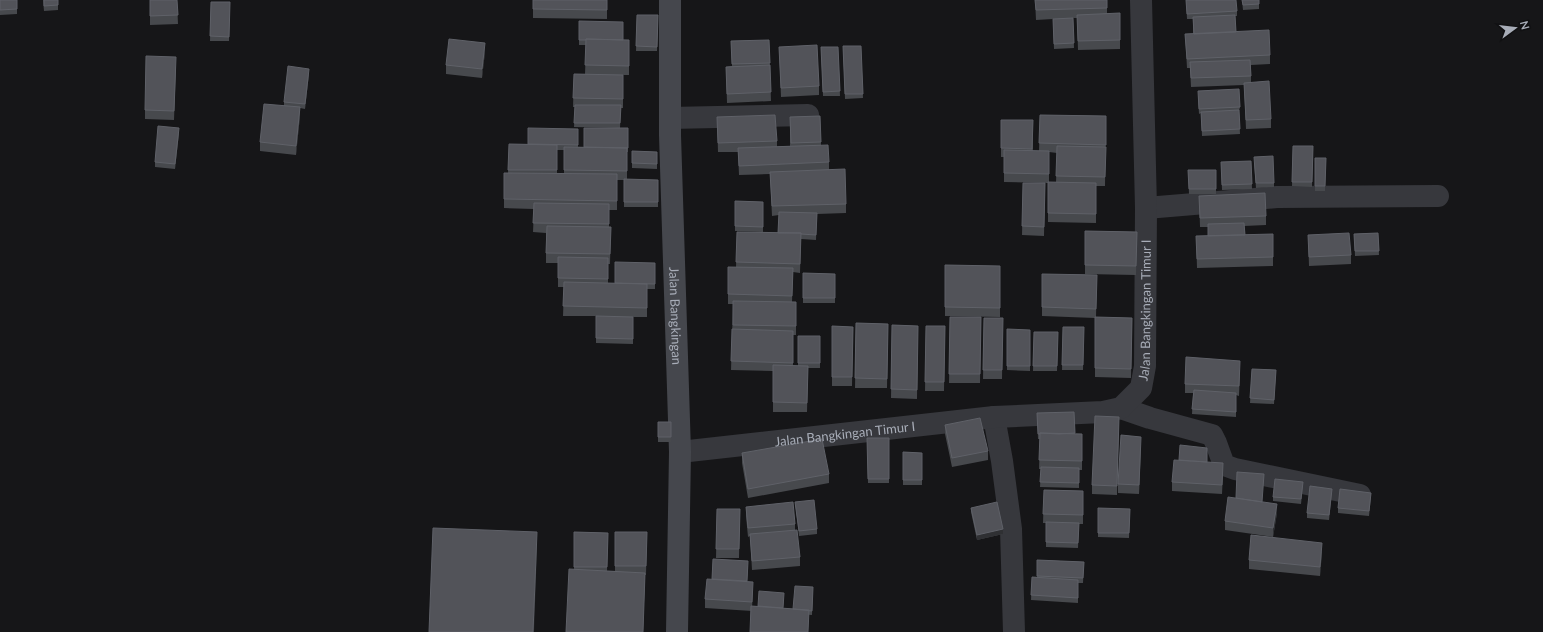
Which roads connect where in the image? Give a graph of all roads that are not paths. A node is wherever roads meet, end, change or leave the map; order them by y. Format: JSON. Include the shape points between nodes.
{"nodes":[{"id":1,"x":670,"y":0,"type":"edge"},
{"id":2,"x":1141,"y":0,"type":"edge"},
{"id":3,"x":808,"y":115,"type":"edge"},
{"id":4,"x":670,"y":118,"type":"junction"},
{"id":5,"x":1438,"y":196,"type":"dead end"},
{"id":6,"x":1146,"y":208,"type":"junction"},
{"id":7,"x":1121,"y":408,"type":"junction"},
{"id":8,"x":994,"y":417,"type":"junction"},
{"id":9,"x":680,"y":452,"type":"junction"},
{"id":10,"x":1360,"y":495,"type":"edge"},
{"id":11,"x":677,"y":632,"type":"edge"},
{"id":12,"x":1014,"y":632,"type":"edge"}],
"edges":[{"from":1,"to":4,"type":"street","name":"Jalan Bangkingan"},
{"from":2,"to":6,"type":"street","name":"Jalan Bangkingan Timur I"},
{"from":3,"to":4,"type":"street"},
{"from":4,"to":9,"type":"street","name":"Jalan Bangkingan"},
{"from":5,"to":6,"type":"street","via":[[1277,197]]},
{"from":6,"to":7,"type":"street","name":"Jalan Bangkingan Timur I","via":[[1145,366],[1141,388]]},
{"from":7,"to":8,"type":"street","name":"Jalan Bangkingan Timur I","via":[[1103,412]]},
{"from":7,"to":10,"type":"street","via":[[1212,436],[1224,465]]},
{"from":8,"to":9,"type":"street","name":"Jalan Bangkingan Timur I"},
{"from":8,"to":12,"type":"street","via":[[1011,529]]},
{"from":9,"to":11,"type":"street","name":"Jalan Bangkingan"}]}
